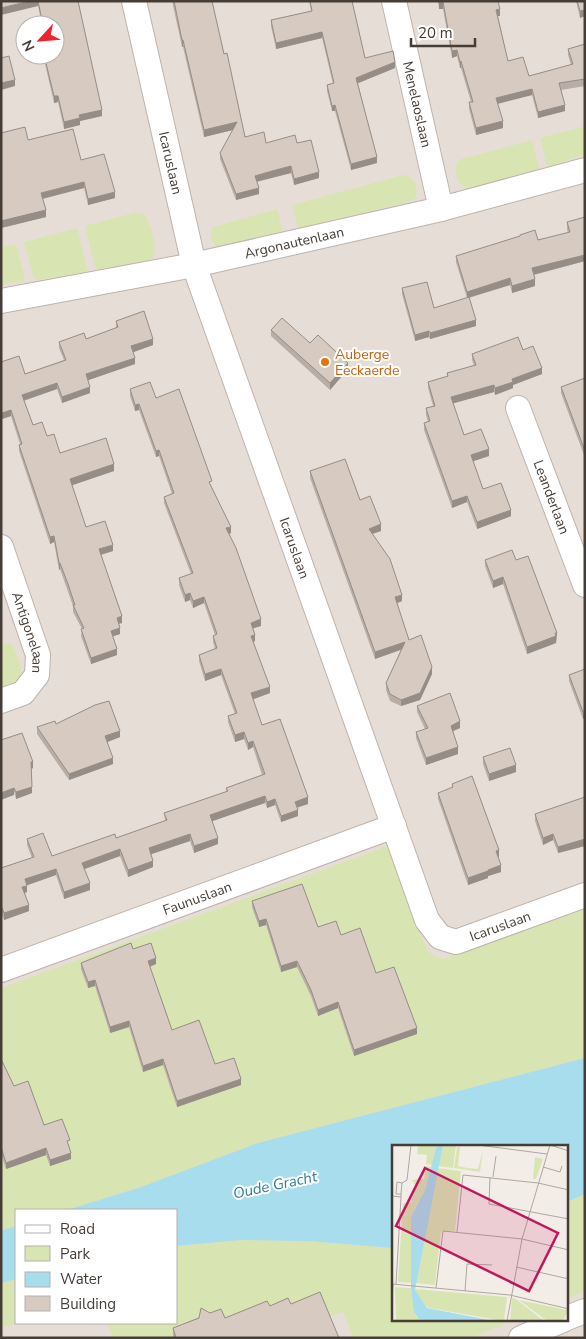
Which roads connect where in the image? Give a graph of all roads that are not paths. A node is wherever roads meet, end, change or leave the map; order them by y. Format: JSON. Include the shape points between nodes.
{"nodes":[{"id":1,"x":134,"y":1,"type":"edge"},
{"id":2,"x":394,"y":1,"type":"edge"},
{"id":3,"x":585,"y":170,"type":"edge"},
{"id":4,"x":441,"y":209,"type":"junction"},
{"id":5,"x":194,"y":265,"type":"junction"},
{"id":6,"x":1,"y":301,"type":"edge"},
{"id":7,"x":518,"y":408,"type":"dead end"},
{"id":8,"x":1,"y":547,"type":"edge"},
{"id":9,"x":585,"y":585,"type":"edge"},
{"id":10,"x":1,"y":701,"type":"edge"},
{"id":11,"x":394,"y":826,"type":"junction"},
{"id":12,"x":585,"y":895,"type":"edge"},
{"id":13,"x":1,"y":970,"type":"edge"},
{"id":14,"x":585,"y":1311,"type":"edge"},
{"id":15,"x":568,"y":1318,"type":"edge"},
{"id":16,"x":558,"y":1322,"type":"edge"},
{"id":17,"x":523,"y":1337,"type":"edge"}],
"edges":[{"from":1,"to":5,"type":"street","name":"Icaruslaan"},
{"from":2,"to":4,"type":"street","name":"Menelaoslaan"},
{"from":3,"to":4,"type":"street","name":"Argonautenlaan"},
{"from":4,"to":5,"type":"street","name":"Argonautenlaan"},
{"from":5,"to":6,"type":"street","name":"Argonautenlaan"},
{"from":5,"to":11,"type":"street","name":"Icaruslaan"},
{"from":7,"to":9,"type":"street","name":"Leanderlaan"},
{"from":8,"to":10,"type":"street","name":"Antigonelaan","via":[[38,655],[37,675],[28,687],[23,693]]},
{"from":11,"to":12,"type":"street","name":"Icaruslaan","via":[[427,920],[440,937],[456,942]]},
{"from":11,"to":13,"type":"street","name":"Faunuslaan"},
{"from":14,"to":15,"type":"street"},
{"from":16,"to":17,"type":"street"}]}
